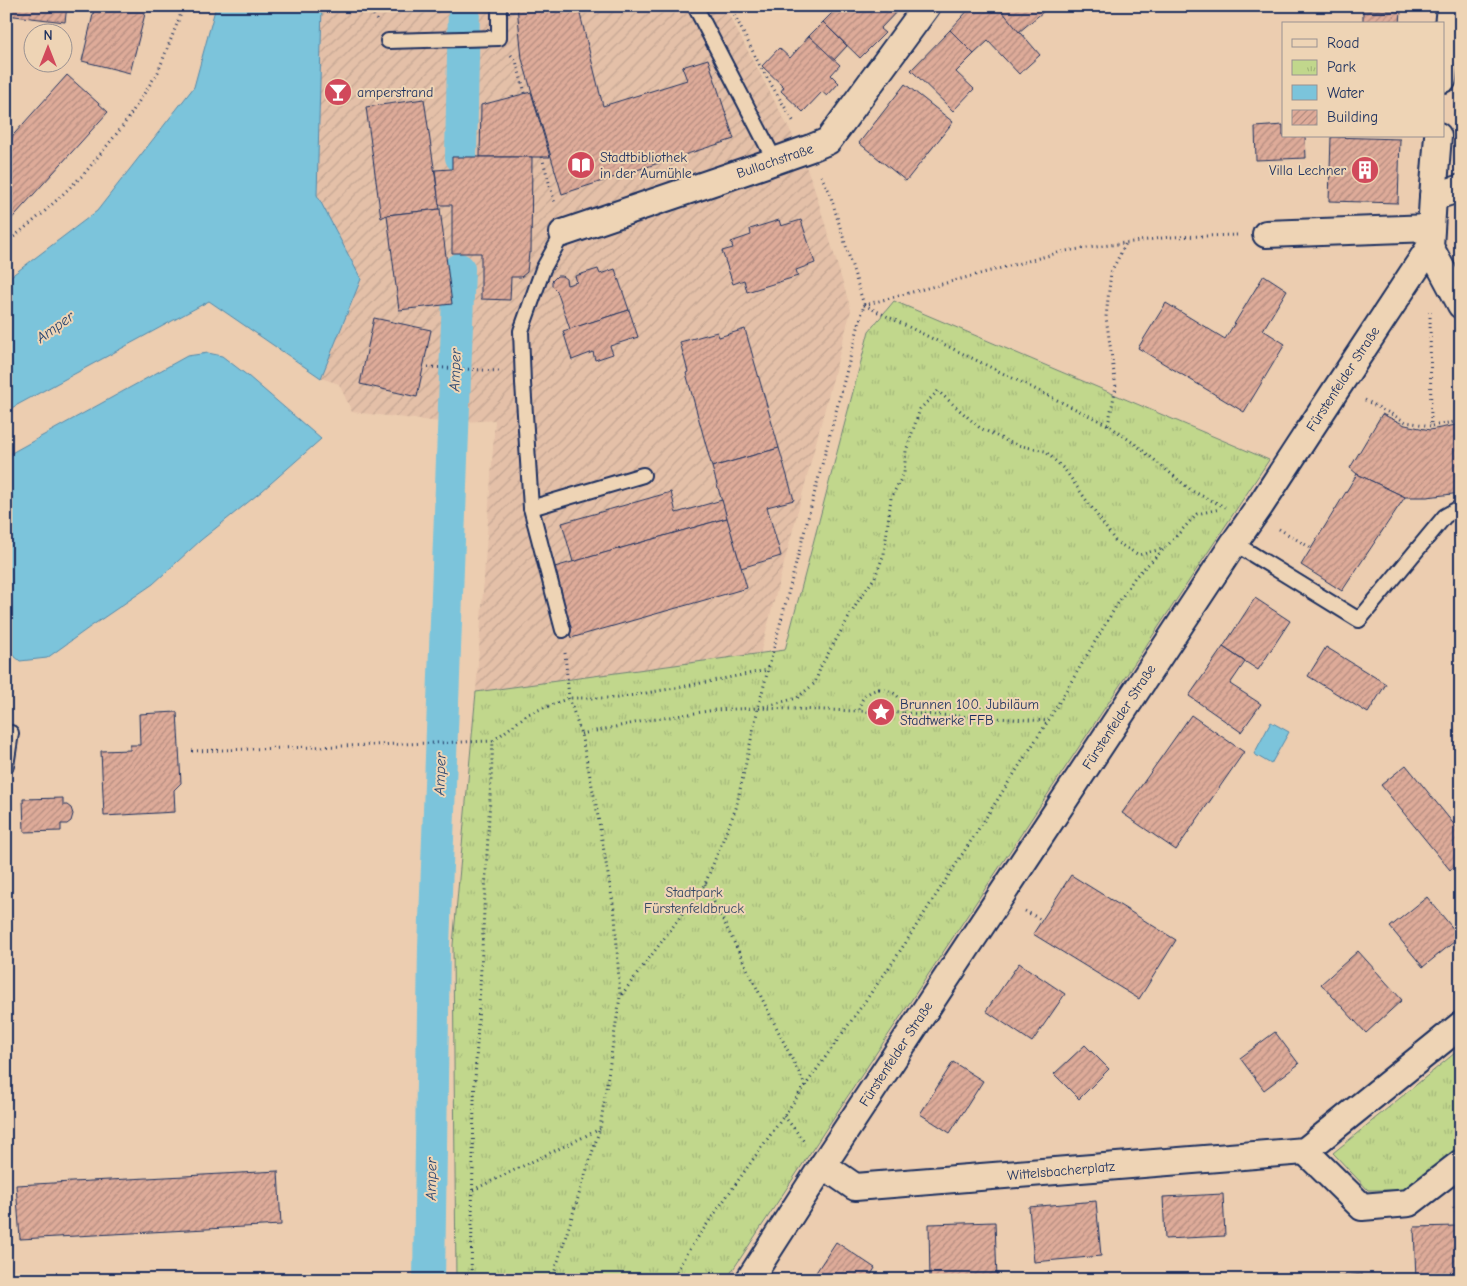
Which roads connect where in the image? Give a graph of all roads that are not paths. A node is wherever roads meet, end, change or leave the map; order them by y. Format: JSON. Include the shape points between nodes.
{"nodes":[{"id":1,"x":499,"y":6,"type":"edge"},
{"id":2,"x":695,"y":6,"type":"edge"},
{"id":3,"x":927,"y":6,"type":"edge"},
{"id":4,"x":1450,"y":6,"type":"edge"},
{"id":5,"x":388,"y":41,"type":"dead end"},
{"id":6,"x":1444,"y":69,"type":"edge"},
{"id":7,"x":1438,"y":138,"type":"edge"},
{"id":8,"x":775,"y":161,"type":"junction"},
{"id":9,"x":1461,"y":188,"type":"edge"},
{"id":10,"x":1432,"y":197,"type":"junction"},
{"id":11,"x":563,"y":233,"type":"joint"},
{"id":12,"x":1266,"y":234,"type":"road end"},
{"id":13,"x":1431,"y":237,"type":"junction"},
{"id":14,"x":1461,"y":306,"type":"edge"},
{"id":15,"x":643,"y":475,"type":"dead end"},
{"id":16,"x":1461,"y":507,"type":"edge"},
{"id":17,"x":531,"y":508,"type":"junction"},
{"id":18,"x":1234,"y":543,"type":"junction"},
{"id":19,"x":563,"y":630,"type":"road end"},
{"id":20,"x":11,"y":733,"type":"dead end"},
{"id":21,"x":6,"y":766,"type":"edge"},
{"id":22,"x":1461,"y":1025,"type":"edge"},
{"id":23,"x":1305,"y":1151,"type":"junction"},
{"id":24,"x":1461,"y":1163,"type":"edge"},
{"id":25,"x":823,"y":1165,"type":"junction"},
{"id":26,"x":748,"y":1280,"type":"edge"}],
"edges":[{"from":1,"to":5,"type":"lane","via":[[499,38]]},
{"from":2,"to":8,"type":"lane"},
{"from":3,"to":8,"type":"street","name":"Bullachstraße","via":[[828,141]]},
{"from":4,"to":6,"type":"street"},
{"from":7,"to":10,"type":"street"},
{"from":8,"to":11,"type":"street","name":"Bullachstraße"},
{"from":9,"to":10,"type":"street"},
{"from":10,"to":13,"type":"street"},
{"from":11,"to":17,"type":"lane","via":[[543,269],[521,332]]},
{"from":12,"to":13,"type":"street"},
{"from":13,"to":14,"type":"street"},
{"from":13,"to":18,"type":"street","name":"Fürstenfelder Straße","via":[[1292,458]]},
{"from":15,"to":17,"type":"lane"},
{"from":16,"to":18,"type":"lane","via":[[1445,516],[1359,620]]},
{"from":17,"to":19,"type":"lane"},
{"from":18,"to":25,"type":"street","name":"Fürstenfelder Straße"},
{"from":20,"to":21,"type":"lane"},
{"from":22,"to":23,"type":"street"},
{"from":23,"to":24,"type":"street","via":[[1362,1207],[1409,1203]]},
{"from":23,"to":25,"type":"street","name":"Wittelsbacherplatz","via":[[855,1187]]},
{"from":25,"to":26,"type":"street","name":"Fürstenfelder Straße"}]}
